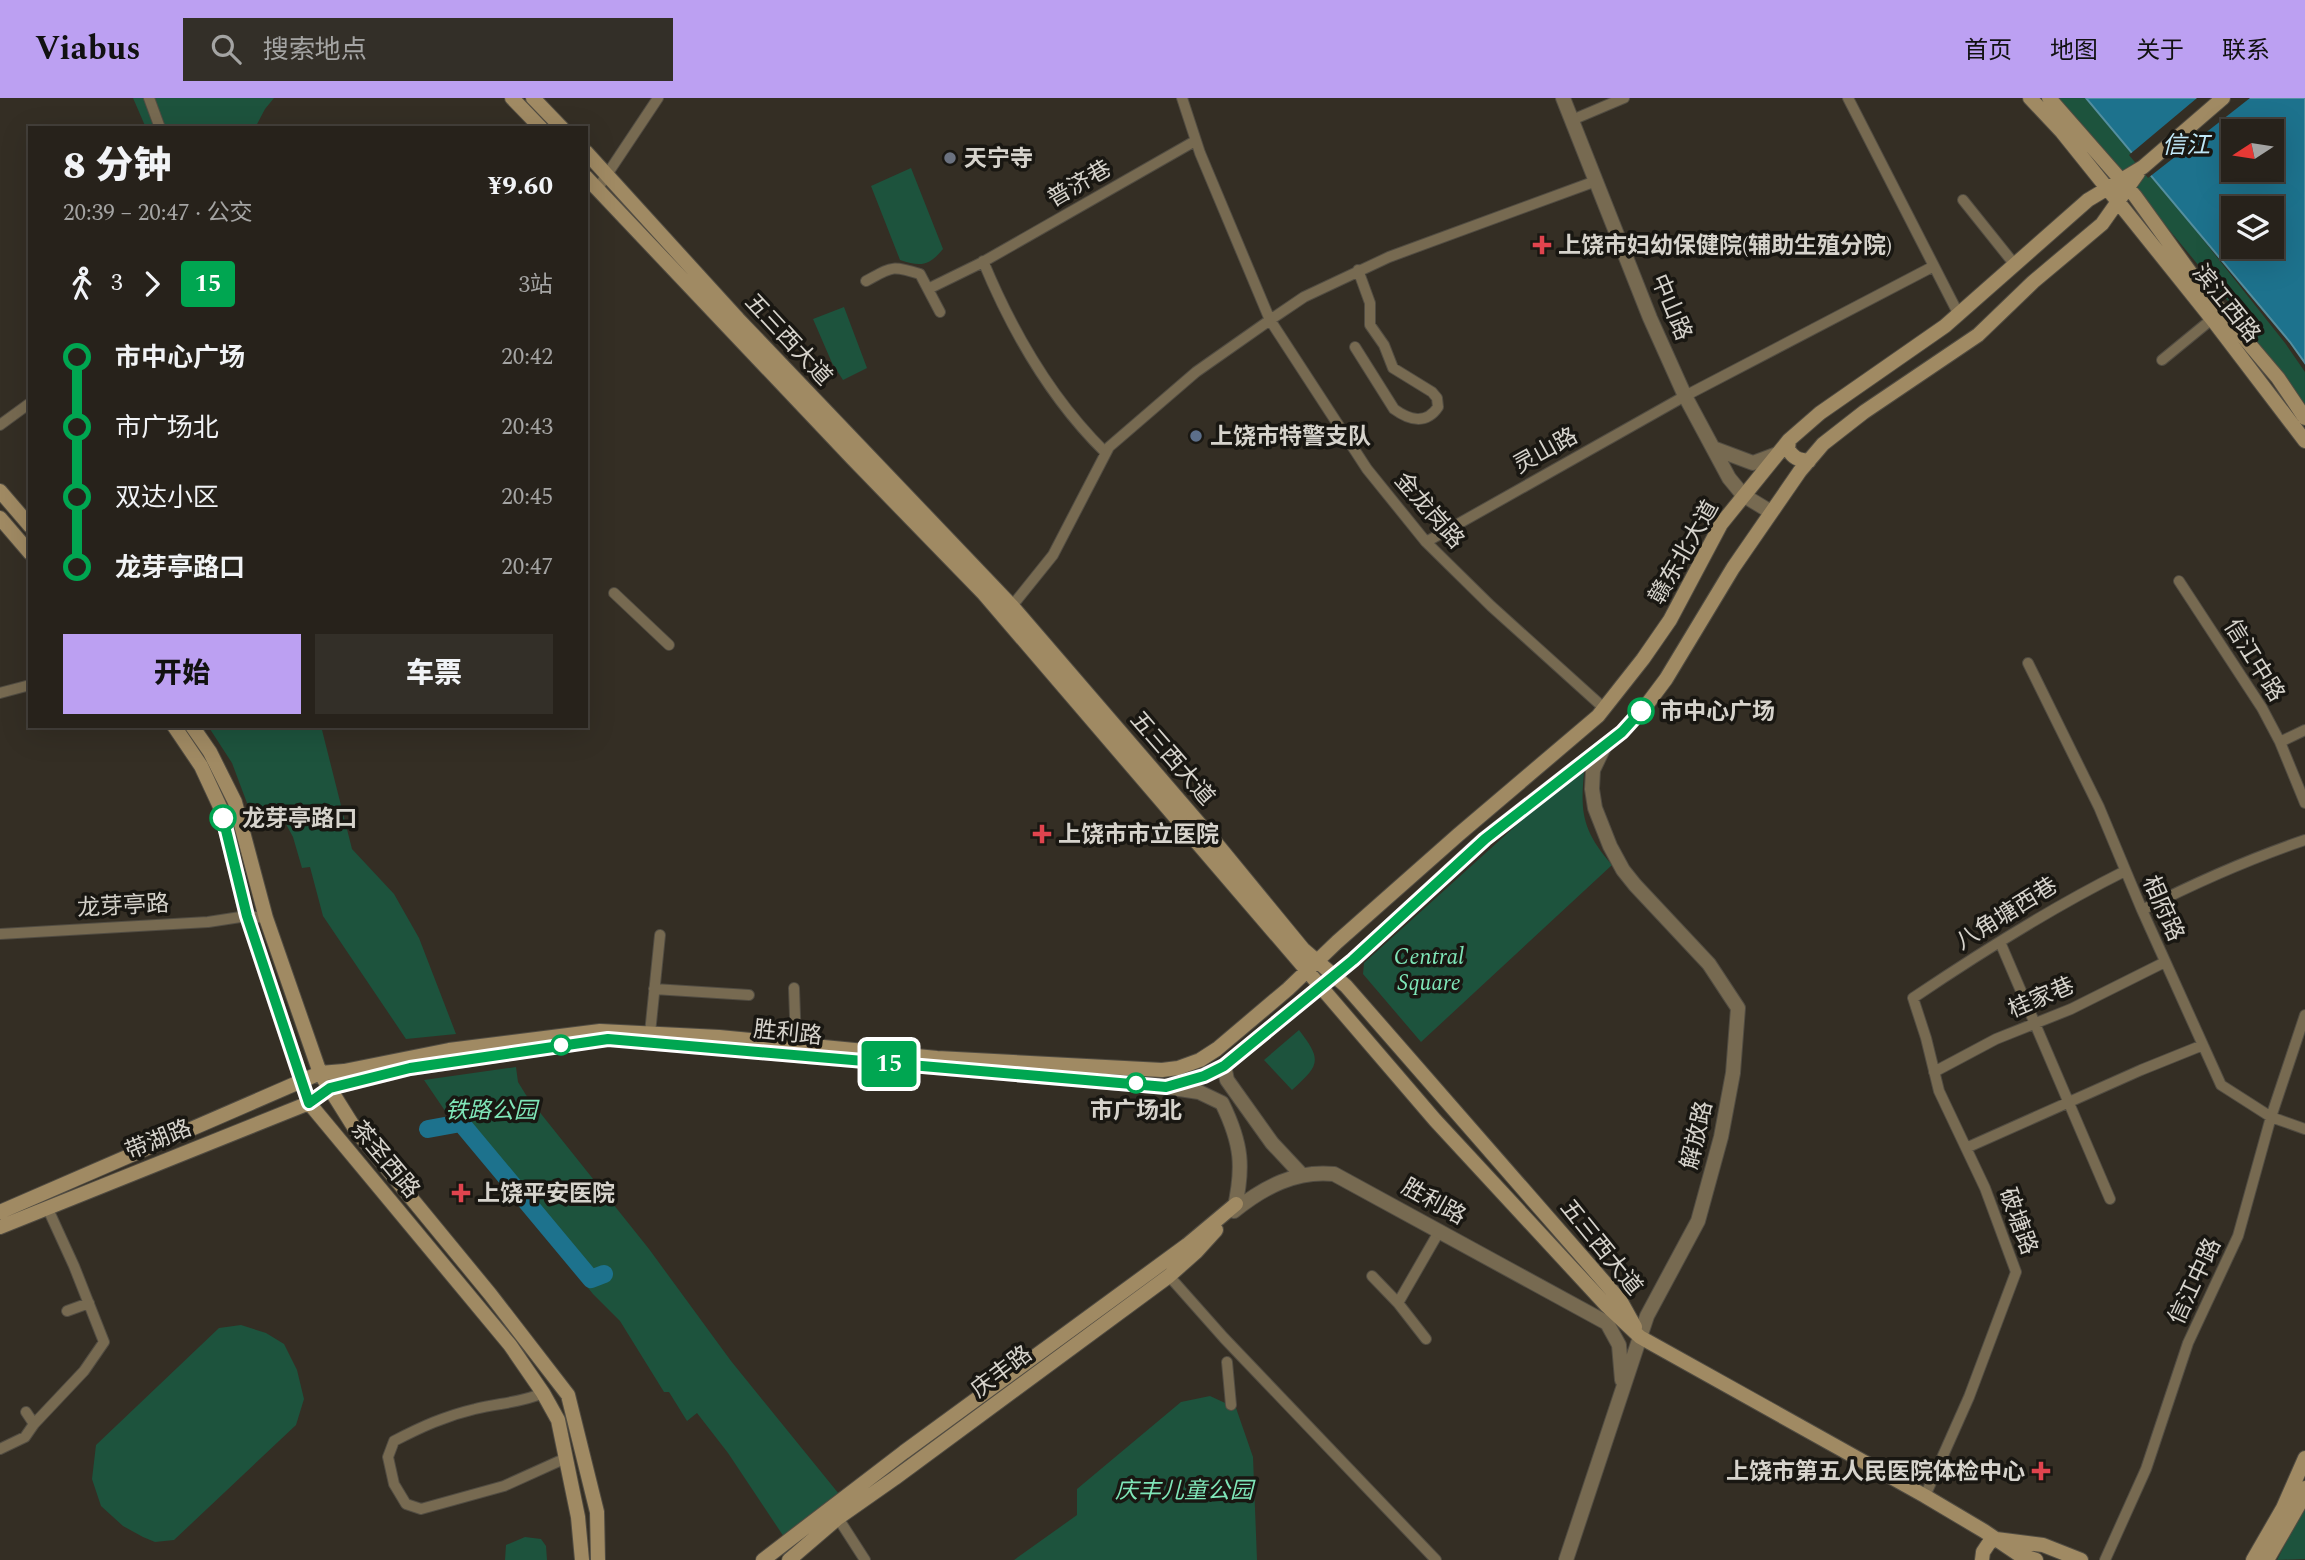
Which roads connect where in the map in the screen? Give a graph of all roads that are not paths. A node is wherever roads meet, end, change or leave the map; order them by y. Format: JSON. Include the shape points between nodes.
{"nodes":[{"id":1,"x":149,"y":98,"type":"edge"},
{"id":2,"x":512,"y":98,"type":"edge"},
{"id":3,"x":533,"y":98,"type":"edge"},
{"id":4,"x":657,"y":98,"type":"edge"},
{"id":5,"x":1182,"y":98,"type":"edge"},
{"id":6,"x":1563,"y":98,"type":"edge"},
{"id":7,"x":1624,"y":98,"type":"edge"},
{"id":8,"x":1848,"y":98,"type":"edge"},
{"id":9,"x":2030,"y":98,"type":"edge"},
{"id":10,"x":2049,"y":98,"type":"edge"},
{"id":11,"x":2223,"y":98,"type":"edge"},
{"id":12,"x":1572,"y":120,"type":"junction"},
{"id":13,"x":159,"y":126,"type":"edge"},
{"id":14,"x":539,"y":126,"type":"edge"},
{"id":15,"x":560,"y":126,"type":"edge"},
{"id":16,"x":1195,"y":141,"type":"junction"},
{"id":17,"x":588,"y":154,"type":"edge"},
{"id":18,"x":609,"y":174,"type":"junction"},
{"id":19,"x":588,"y":179,"type":"edge"},
{"id":20,"x":1596,"y":181,"type":"junction"},
{"id":21,"x":2124,"y":184,"type":"junction"},
{"id":22,"x":598,"y":188,"type":"junction"},
{"id":23,"x":2112,"y":195,"type":"junction"},
{"id":24,"x":1963,"y":200,"type":"dead end"},
{"id":25,"x":983,"y":261,"type":"junction"},
{"id":26,"x":2015,"y":265,"type":"junction"},
{"id":27,"x":1934,"y":266,"type":"junction"},
{"id":28,"x":1358,"y":270,"type":"junction"},
{"id":29,"x":866,"y":281,"type":"dead end"},
{"id":30,"x":930,"y":288,"type":"junction"},
{"id":31,"x":940,"y":312,"type":"dead end"},
{"id":32,"x":1959,"y":315,"type":"junction"},
{"id":33,"x":2212,"y":319,"type":"junction"},
{"id":34,"x":1270,"y":320,"type":"junction"},
{"id":35,"x":1355,"y":347,"type":"dead end"},
{"id":36,"x":2162,"y":360,"type":"dead end"},
{"id":37,"x":1685,"y":396,"type":"junction"},
{"id":38,"x":28,"y":404,"type":"edge"},
{"id":39,"x":2305,"y":418,"type":"edge"},
{"id":40,"x":0,"y":425,"type":"edge"},
{"id":41,"x":1789,"y":440,"type":"junction"},
{"id":42,"x":2305,"y":441,"type":"edge"},
{"id":43,"x":1713,"y":448,"type":"junction"},
{"id":44,"x":1105,"y":452,"type":"junction"},
{"id":45,"x":1777,"y":454,"type":"junction"},
{"id":46,"x":1809,"y":461,"type":"junction"},
{"id":47,"x":0,"y":491,"type":"edge"},
{"id":48,"x":1743,"y":495,"type":"junction"},
{"id":49,"x":1771,"y":512,"type":"junction"},
{"id":50,"x":0,"y":518,"type":"edge"},
{"id":51,"x":28,"y":524,"type":"edge"},
{"id":52,"x":1426,"y":542,"type":"junction"},
{"id":53,"x":28,"y":551,"type":"edge"},
{"id":54,"x":2179,"y":581,"type":"dead end"},
{"id":55,"x":614,"y":593,"type":"dead end"},
{"id":56,"x":1012,"y":606,"type":"junction"},
{"id":57,"x":669,"y":645,"type":"dead end"},
{"id":58,"x":2028,"y":663,"type":"dead end"},
{"id":59,"x":28,"y":686,"type":"edge"},
{"id":60,"x":0,"y":693,"type":"edge"},
{"id":61,"x":1605,"y":709,"type":"junction"},
{"id":62,"x":175,"y":728,"type":"edge"},
{"id":63,"x":192,"y":728,"type":"edge"},
{"id":64,"x":2305,"y":730,"type":"edge"},
{"id":65,"x":2280,"y":742,"type":"junction"},
{"id":66,"x":1605,"y":745,"type":"junction"},
{"id":67,"x":2305,"y":803,"type":"edge"},
{"id":68,"x":2305,"y":839,"type":"edge"},
{"id":69,"x":2125,"y":871,"type":"junction"},
{"id":70,"x":2142,"y":910,"type":"junction"},
{"id":71,"x":247,"y":916,"type":"junction"},
{"id":72,"x":266,"y":918,"type":"junction"},
{"id":73,"x":0,"y":934,"type":"edge"},
{"id":74,"x":660,"y":935,"type":"dead end"},
{"id":75,"x":2000,"y":942,"type":"junction"},
{"id":76,"x":2165,"y":962,"type":"junction"},
{"id":77,"x":1313,"y":966,"type":"junction"},
{"id":78,"x":1334,"y":975,"type":"junction"},
{"id":79,"x":1320,"y":987,"type":"junction"},
{"id":80,"x":794,"y":988,"type":"dead end"},
{"id":81,"x":654,"y":989,"type":"junction"},
{"id":82,"x":749,"y":995,"type":"dead end"},
{"id":83,"x":1913,"y":998,"type":"joint"},
{"id":84,"x":2305,"y":1014,"type":"edge"},
{"id":85,"x":2034,"y":1024,"type":"junction"},
{"id":86,"x":649,"y":1033,"type":"junction"},
{"id":87,"x":796,"y":1044,"type":"junction"},
{"id":88,"x":2203,"y":1045,"type":"junction"},
{"id":89,"x":1224,"y":1066,"type":"junction"},
{"id":90,"x":1934,"y":1072,"type":"junction"},
{"id":91,"x":320,"y":1073,"type":"junction"},
{"id":92,"x":300,"y":1083,"type":"junction"},
{"id":93,"x":1166,"y":1087,"type":"junction"},
{"id":94,"x":330,"y":1088,"type":"junction"},
{"id":95,"x":2067,"y":1102,"type":"junction"},
{"id":96,"x":309,"y":1103,"type":"junction"},
{"id":97,"x":2271,"y":1118,"type":"junction"},
{"id":98,"x":2305,"y":1129,"type":"edge"},
{"id":99,"x":1966,"y":1148,"type":"junction"},
{"id":100,"x":1301,"y":1174,"type":"junction"},
{"id":101,"x":2110,"y":1199,"type":"dead end"},
{"id":102,"x":1235,"y":1207,"type":"junction"},
{"id":103,"x":47,"y":1208,"type":"junction"},
{"id":104,"x":0,"y":1212,"type":"edge"},
{"id":105,"x":0,"y":1227,"type":"edge"},
{"id":106,"x":1440,"y":1230,"type":"junction"},
{"id":107,"x":1169,"y":1276,"type":"junction"},
{"id":108,"x":1372,"y":1276,"type":"dead end"},
{"id":109,"x":89,"y":1303,"type":"junction"},
{"id":110,"x":1398,"y":1303,"type":"junction"},
{"id":111,"x":67,"y":1311,"type":"dead end"},
{"id":112,"x":1640,"y":1337,"type":"junction"},
{"id":113,"x":1426,"y":1339,"type":"dead end"},
{"id":114,"x":1227,"y":1362,"type":"dead end"},
{"id":115,"x":1623,"y":1390,"type":"junction"},
{"id":116,"x":543,"y":1393,"type":"junction"},
{"id":117,"x":1231,"y":1405,"type":"dead end"},
{"id":118,"x":26,"y":1412,"type":"dead end"},
{"id":119,"x":34,"y":1424,"type":"junction"},
{"id":120,"x":0,"y":1449,"type":"edge"},
{"id":121,"x":566,"y":1458,"type":"junction"},
{"id":122,"x":2305,"y":1458,"type":"edge"},
{"id":123,"x":2305,"y":1488,"type":"edge"},
{"id":124,"x":1925,"y":1496,"type":"junction"},
{"id":125,"x":1956,"y":1516,"type":"junction"},
{"id":126,"x":838,"y":1518,"type":"junction"},
{"id":127,"x":1996,"y":1539,"type":"junction"},
{"id":128,"x":1982,"y":1556,"type":"edge"},
{"id":129,"x":2034,"y":1559,"type":"edge"},
{"id":130,"x":582,"y":1560,"type":"edge"},
{"id":131,"x":598,"y":1560,"type":"edge"},
{"id":132,"x":763,"y":1560,"type":"edge"},
{"id":133,"x":789,"y":1560,"type":"edge"},
{"id":134,"x":865,"y":1560,"type":"edge"},
{"id":135,"x":1436,"y":1560,"type":"edge"},
{"id":136,"x":1566,"y":1560,"type":"edge"},
{"id":137,"x":2081,"y":1560,"type":"edge"},
{"id":138,"x":2105,"y":1560,"type":"edge"},
{"id":139,"x":2253,"y":1560,"type":"edge"},
{"id":140,"x":2267,"y":1560,"type":"edge"}],
"edges":[{"from":1,"to":13,"type":"street"},
{"from":2,"to":14,"type":"main road"},
{"from":3,"to":15,"type":"main road"},
{"from":4,"to":18,"type":"street"},
{"from":5,"to":16,"type":"street","name":"金龙岗路"},
{"from":6,"to":12,"type":"street","name":"中山路"},
{"from":7,"to":12,"type":"street"},
{"from":8,"to":27,"type":"street"},
{"from":9,"to":23,"type":"main road","name":"滨江西路"},
{"from":10,"to":21,"type":"main road","name":"滨江西路"},
{"from":11,"to":21,"type":"main road","name":"赣东北大道"},
{"from":12,"to":20,"type":"street","name":"中山路"},
{"from":16,"to":25,"type":"street","name":"普济巷"},
{"from":16,"to":34,"type":"street","name":"金龙岗路"},
{"from":17,"to":18,"type":"main road","name":"五三西大道"},
{"from":18,"to":22,"type":"street"},
{"from":18,"to":56,"type":"main road","name":"五三西大道","via":[[738,319]]},
{"from":19,"to":22,"type":"main road","name":"五三西大道"},
{"from":20,"to":28,"type":"street"},
{"from":20,"to":37,"type":"street","name":"中山路"},
{"from":21,"to":23,"type":"main road","name":"赣东北大道"},
{"from":21,"to":39,"type":"main road","name":"滨江西路"},
{"from":22,"to":77,"type":"main road","name":"五三西大道","via":[[984,594],[1250,902]]},
{"from":23,"to":26,"type":"main road","name":"赣东北大道","via":[[2088,200]]},
{"from":23,"to":33,"type":"main road","name":"滨江西路"},
{"from":23,"to":46,"type":"main road","name":"胜利路","via":[[2102,224],[1978,335],[1864,412]]},
{"from":24,"to":26,"type":"street"},
{"from":25,"to":30,"type":"street","name":"普济巷"},
{"from":25,"to":44,"type":"street","via":[[1012,323],[1050,386]]},
{"from":26,"to":32,"type":"main road","name":"赣东北大道"},
{"from":27,"to":32,"type":"street"},
{"from":27,"to":37,"type":"street","name":"灵山路"},
{"from":28,"to":34,"type":"street"},
{"from":28,"to":35,"type":"street","via":[[1370,303],[1370,325],[1393,368],[1437,398],[1434,413],[1419,420],[1394,409]]},
{"from":29,"to":30,"type":"street","via":[[898,267],[920,274]]},
{"from":30,"to":31,"type":"street"},
{"from":32,"to":41,"type":"main road","name":"赣东北大道"},
{"from":33,"to":36,"type":"street"},
{"from":33,"to":42,"type":"main road","name":"滨江西路"},
{"from":34,"to":44,"type":"street","via":[[1196,372]]},
{"from":34,"to":52,"type":"street","name":"金龙岗路","via":[[1367,469]]},
{"from":37,"to":43,"type":"street","name":"中山路"},
{"from":37,"to":52,"type":"street","name":"灵山路"},
{"from":38,"to":40,"type":"street"},
{"from":41,"to":45,"type":"main road","name":"赣东北大道"},
{"from":41,"to":46,"type":"main road","via":[[1787,449],[1792,455]]},
{"from":43,"to":45,"type":"street","via":[[1753,463]]},
{"from":43,"to":48,"type":"street","name":"中山路"},
{"from":44,"to":56,"type":"street","via":[[1054,555]]},
{"from":45,"to":48,"type":"main road","name":"赣东北大道"},
{"from":46,"to":49,"type":"main road","name":"胜利路"},
{"from":47,"to":51,"type":"main road"},
{"from":48,"to":49,"type":"street","name":"中山路"},
{"from":48,"to":61,"type":"main road","name":"赣东北大道","via":[[1721,524],[1670,620]]},
{"from":49,"to":66,"type":"main road","name":"胜利路","via":[[1666,679],[1622,732]]},
{"from":50,"to":53,"type":"main road"},
{"from":52,"to":61,"type":"street","name":"金龙岗路"},
{"from":54,"to":65,"type":"street","name":"信江中路"},
{"from":55,"to":57,"type":"street"},
{"from":56,"to":77,"type":"main road","name":"五三西大道","via":[[1216,843]]},
{"from":58,"to":69,"type":"street","name":"相府路"},
{"from":59,"to":60,"type":"street"},
{"from":61,"to":77,"type":"main road","name":"赣东北大道"},
{"from":62,"to":71,"type":"main road","name":"茶圣西路","via":[[201,766],[221,809]]},
{"from":63,"to":72,"type":"main road","via":[[235,802]]},
{"from":64,"to":65,"type":"street"},
{"from":65,"to":67,"type":"street","name":"信江中路"},
{"from":66,"to":78,"type":"main road","name":"胜利路","via":[[1485,839]]},
{"from":66,"to":112,"type":"street","name":"解放路","via":[[1592,789],[1610,846],[1623,870],[1709,964],[1738,1008],[1726,1112],[1698,1221]]},
{"from":68,"to":70,"type":"street"},
{"from":69,"to":70,"type":"street","name":"相府路"},
{"from":69,"to":75,"type":"street","name":"八角塘西巷","via":[[2072,897]]},
{"from":70,"to":76,"type":"street","name":"相府路"},
{"from":71,"to":72,"type":"street","name":"龙芽亭路"},
{"from":71,"to":73,"type":"street","name":"龙芽亭路"},
{"from":71,"to":92,"type":"main road","name":"茶圣西路"},
{"from":72,"to":91,"type":"main road"},
{"from":74,"to":81,"type":"street"},
{"from":75,"to":83,"type":"street","name":"八角塘西巷"},
{"from":75,"to":85,"type":"street"},
{"from":76,"to":85,"type":"street","name":"桂家巷"},
{"from":76,"to":88,"type":"street","name":"相府路"},
{"from":77,"to":78,"type":"main road","name":"五三西大道"},
{"from":77,"to":79,"type":"main road","name":"五三西大道"},
{"from":77,"to":87,"type":"main road","name":"胜利路","via":[[1217,1049],[1178,1068],[937,1058]]},
{"from":78,"to":79,"type":"main road","name":"胜利路"},
{"from":78,"to":112,"type":"main road","name":"五三西大道","via":[[1620,1300]]},
{"from":79,"to":89,"type":"main road","name":"胜利路"},
{"from":79,"to":112,"type":"main road","name":"五三西大道","via":[[1435,1120]]},
{"from":80,"to":87,"type":"street"},
{"from":81,"to":82,"type":"street"},
{"from":81,"to":86,"type":"street"},
{"from":83,"to":90,"type":"street","name":"破塘路"},
{"from":84,"to":97,"type":"street","name":"信江中路"},
{"from":85,"to":90,"type":"street","name":"桂家巷"},
{"from":85,"to":95,"type":"street"},
{"from":86,"to":87,"type":"main road","name":"胜利路"},
{"from":86,"to":91,"type":"main road","name":"胜利路","via":[[600,1031],[509,1042]]},
{"from":88,"to":95,"type":"street"},
{"from":88,"to":97,"type":"street","name":"相府路","via":[[2221,1085]]},
{"from":89,"to":93,"type":"main road","name":"胜利路"},
{"from":89,"to":100,"type":"street","via":[[1227,1080],[1272,1143]]},
{"from":90,"to":99,"type":"street","name":"破塘路"},
{"from":91,"to":92,"type":"main road","name":"带湖路"},
{"from":91,"to":94,"type":"main road","name":"茶圣西路"},
{"from":92,"to":96,"type":"main road","name":"茶圣西路"},
{"from":92,"to":104,"type":"main road","name":"带湖路"},
{"from":93,"to":94,"type":"main road","name":"胜利路","via":[[608,1039],[410,1068]]},
{"from":93,"to":102,"type":"street","via":[[1199,1092],[1222,1103],[1240,1153]]},
{"from":94,"to":96,"type":"main road","name":"带湖路"},
{"from":94,"to":131,"type":"main road","name":"茶圣西路","via":[[357,1132],[568,1395],[597,1512]]},
{"from":95,"to":99,"type":"street"},
{"from":95,"to":101,"type":"street"},
{"from":96,"to":103,"type":"main road","name":"带湖路"},
{"from":96,"to":116,"type":"main road","name":"茶圣西路","via":[[510,1345]]},
{"from":97,"to":98,"type":"street","name":"相府路"},
{"from":97,"to":138,"type":"street","name":"信江中路","via":[[2238,1236],[2188,1343],[2146,1469]]},
{"from":99,"to":124,"type":"street","name":"破塘路","via":[[2016,1272],[1969,1397]]},
{"from":100,"to":102,"type":"street","name":"胜利路"},
{"from":100,"to":106,"type":"street","name":"胜利路","via":[[1335,1174]]},
{"from":102,"to":107,"type":"main road","name":"庆丰路"},
{"from":102,"to":132,"type":"main road"},
{"from":103,"to":105,"type":"main road","name":"带湖路"},
{"from":103,"to":109,"type":"street"},
{"from":106,"to":110,"type":"street"},
{"from":106,"to":115,"type":"street","name":"胜利路","via":[[1607,1323],[1619,1345]]},
{"from":107,"to":126,"type":"main road","name":"庆丰路"},
{"from":107,"to":135,"type":"street"},
{"from":108,"to":110,"type":"street"},
{"from":109,"to":111,"type":"street"},
{"from":109,"to":119,"type":"street","via":[[104,1342],[84,1371]]},
{"from":110,"to":113,"type":"street"},
{"from":112,"to":115,"type":"street","name":"解放路"},
{"from":112,"to":124,"type":"main road"},
{"from":114,"to":117,"type":"street"},
{"from":115,"to":136,"type":"street","name":"解放路"},
{"from":116,"to":121,"type":"main road","name":"茶圣西路","via":[[558,1420]]},
{"from":116,"to":121,"type":"street","via":[[434,1420],[394,1441],[388,1457],[394,1484],[406,1504],[421,1508],[504,1486]]},
{"from":118,"to":119,"type":"street"},
{"from":119,"to":120,"type":"street","via":[[25,1437]]},
{"from":121,"to":130,"type":"main road","name":"茶圣西路"},
{"from":122,"to":139,"type":"main road"},
{"from":123,"to":140,"type":"main road"},
{"from":124,"to":125,"type":"main road"},
{"from":125,"to":127,"type":"main road"},
{"from":125,"to":128,"type":"main road","via":[[1977,1540]]},
{"from":126,"to":133,"type":"main road","name":"庆丰路"},
{"from":126,"to":134,"type":"street"},
{"from":127,"to":128,"type":"main road"},
{"from":127,"to":129,"type":"main road"},
{"from":127,"to":137,"type":"main road","via":[[2043,1545]]}]}
